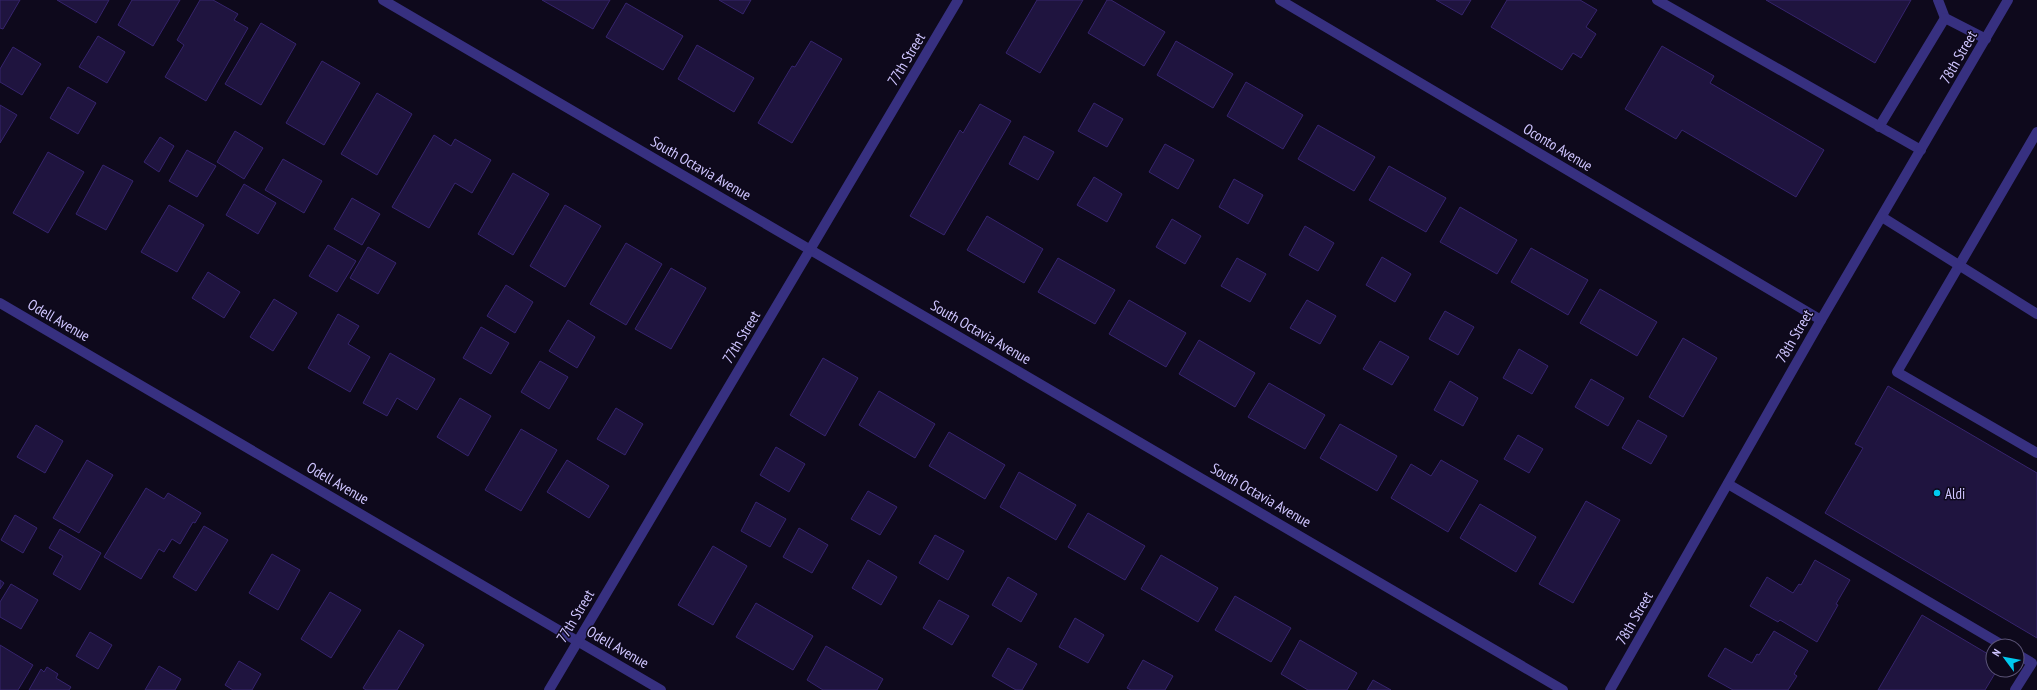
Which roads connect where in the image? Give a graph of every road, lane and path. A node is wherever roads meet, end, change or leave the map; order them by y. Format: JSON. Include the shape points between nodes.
{"nodes":[{"id":1,"x":383,"y":0,"type":"edge"},
{"id":2,"x":958,"y":0,"type":"edge"},
{"id":3,"x":1280,"y":0,"type":"edge"},
{"id":4,"x":1658,"y":0,"type":"edge"},
{"id":5,"x":1938,"y":0,"type":"edge"},
{"id":6,"x":2008,"y":0,"type":"edge"},
{"id":7,"x":1945,"y":18,"type":"junction"},
{"id":8,"x":1986,"y":39,"type":"junction"},
{"id":9,"x":1879,"y":127,"type":"junction"},
{"id":10,"x":2037,"y":132,"type":"edge"},
{"id":11,"x":1921,"y":150,"type":"junction"},
{"id":12,"x":1882,"y":217,"type":"junction"},
{"id":13,"x":810,"y":249,"type":"junction"},
{"id":14,"x":1958,"y":265,"type":"junction"},
{"id":15,"x":0,"y":303,"type":"edge"},
{"id":16,"x":2037,"y":314,"type":"edge"},
{"id":17,"x":1821,"y":320,"type":"junction"},
{"id":18,"x":2037,"y":453,"type":"edge"},
{"id":19,"x":1728,"y":484,"type":"junction"},
{"id":20,"x":1990,"y":638,"type":"edge"},
{"id":21,"x":578,"y":641,"type":"junction"},
{"id":22,"x":2025,"y":659,"type":"edge"},
{"id":23,"x":2025,"y":674,"type":"edge"},
{"id":24,"x":2023,"y":678,"type":"edge"},
{"id":25,"x":549,"y":690,"type":"edge"},
{"id":26,"x":661,"y":690,"type":"edge"},
{"id":27,"x":1563,"y":690,"type":"edge"},
{"id":28,"x":1610,"y":690,"type":"edge"},
{"id":29,"x":2015,"y":690,"type":"edge"}],
"edges":[{"from":1,"to":13,"type":"street","name":"South Octavia Avenue"},
{"from":2,"to":13,"type":"street","name":"77th Street"},
{"from":3,"to":17,"type":"street","name":"Oconto Avenue"},
{"from":4,"to":9,"type":"street"},
{"from":5,"to":7,"type":"street"},
{"from":6,"to":8,"type":"street","name":"78th Street"},
{"from":7,"to":8,"type":"street"},
{"from":7,"to":9,"type":"street"},
{"from":8,"to":11,"type":"street","name":"78th Street"},
{"from":9,"to":11,"type":"street"},
{"from":10,"to":14,"type":"street"},
{"from":11,"to":12,"type":"street","name":"78th Street"},
{"from":12,"to":14,"type":"street"},
{"from":12,"to":17,"type":"street","name":"78th Street"},
{"from":13,"to":21,"type":"street","name":"77th Street"},
{"from":13,"to":27,"type":"street","name":"South Octavia Avenue"},
{"from":14,"to":16,"type":"street"},
{"from":14,"to":18,"type":"street","via":[[1896,372]]},
{"from":15,"to":21,"type":"street","name":"Odell Avenue"},
{"from":17,"to":19,"type":"street","name":"78th Street"},
{"from":19,"to":20,"type":"street"},
{"from":19,"to":28,"type":"street","name":"78th Street"},
{"from":21,"to":25,"type":"street","name":"77th Street"},
{"from":21,"to":26,"type":"street","name":"Odell Avenue"},
{"from":22,"to":23,"type":"street","via":[[2032,663]]},
{"from":24,"to":29,"type":"street"}]}
